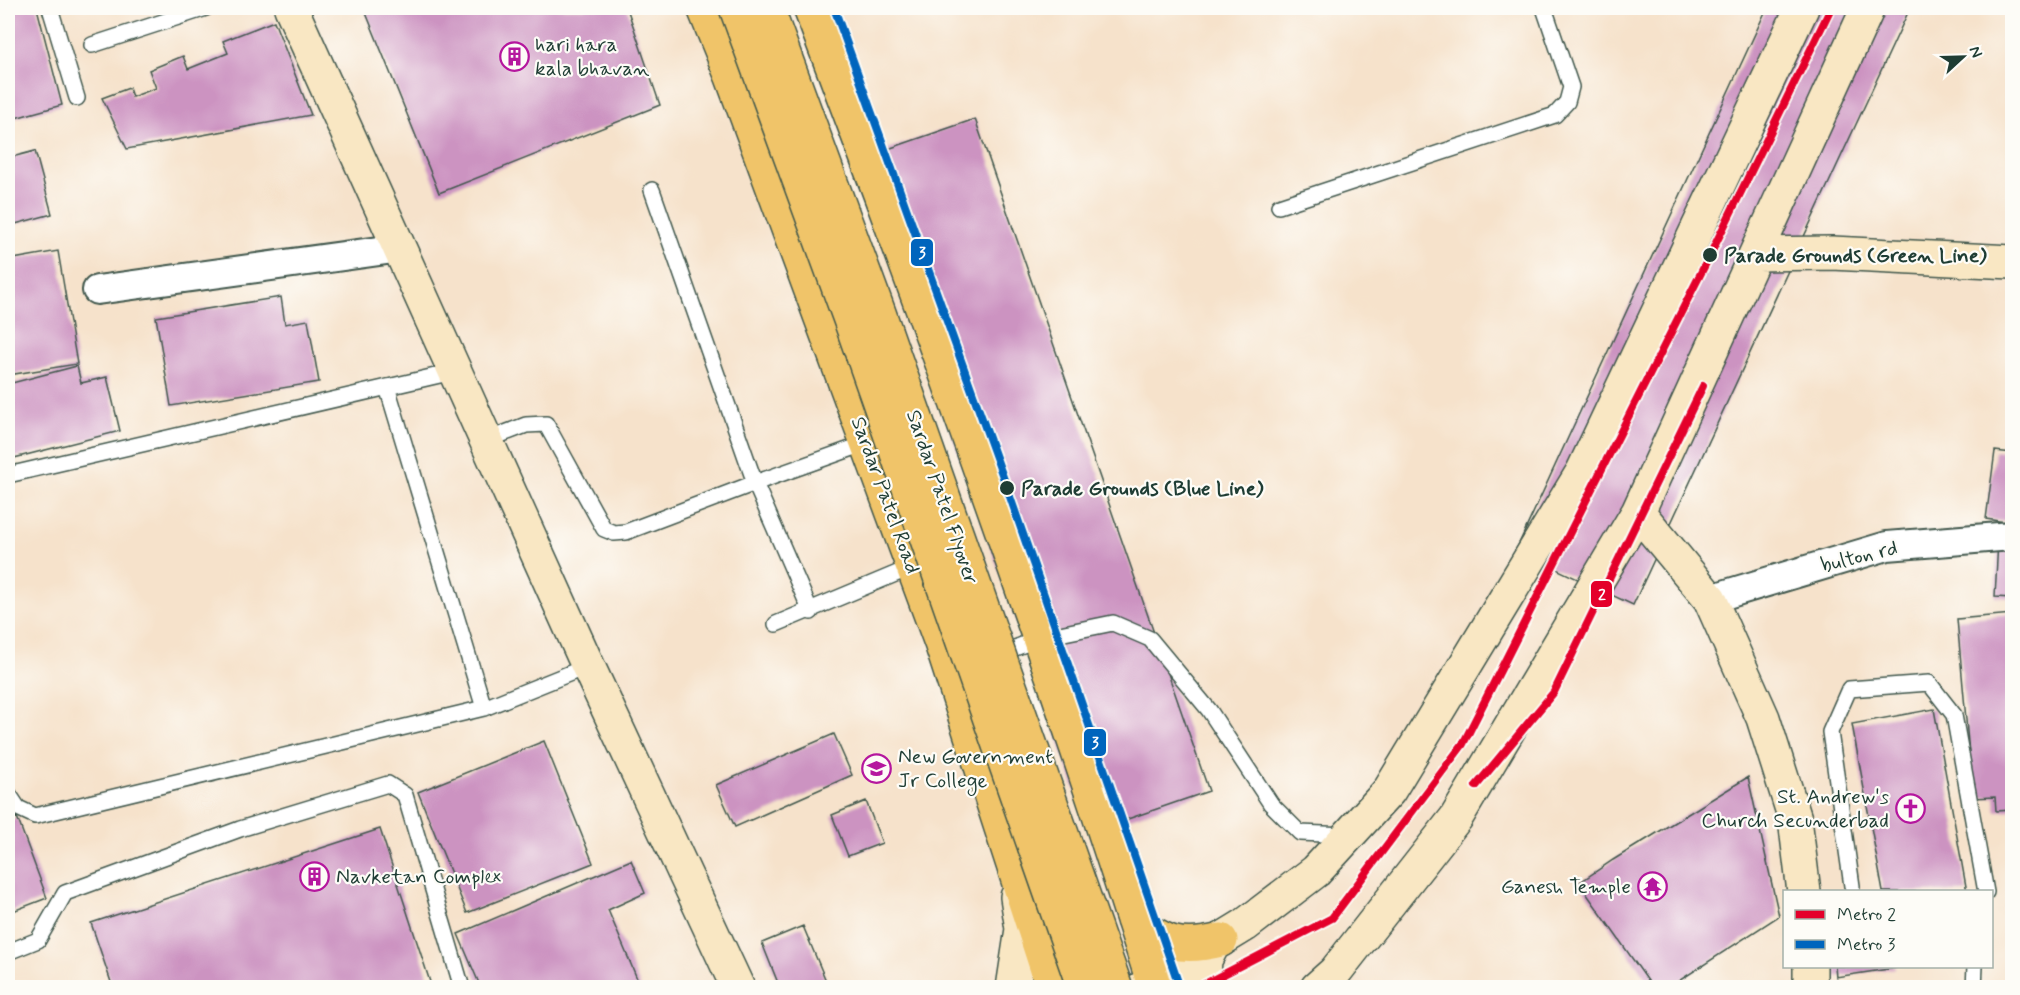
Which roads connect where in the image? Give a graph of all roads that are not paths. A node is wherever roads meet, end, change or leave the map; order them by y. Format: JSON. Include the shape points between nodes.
{"nodes":[{"id":1,"x":50,"y":8,"type":"edge"},
{"id":2,"x":206,"y":8,"type":"edge"},
{"id":3,"x":291,"y":8,"type":"edge"},
{"id":4,"x":704,"y":8,"type":"edge"},
{"id":5,"x":736,"y":8,"type":"edge"},
{"id":6,"x":767,"y":8,"type":"edge"},
{"id":7,"x":810,"y":8,"type":"edge"},
{"id":8,"x":1544,"y":8,"type":"edge"},
{"id":9,"x":1803,"y":8,"type":"edge"},
{"id":10,"x":1868,"y":8,"type":"edge"},
{"id":11,"x":92,"y":45,"type":"dead end"},
{"id":12,"x":77,"y":98,"type":"dead end"},
{"id":13,"x":652,"y":190,"type":"dead end"},
{"id":14,"x":1279,"y":206,"type":"dead end"},
{"id":15,"x":401,"y":248,"type":"junction"},
{"id":16,"x":1757,"y":254,"type":"junction"},
{"id":17,"x":2013,"y":262,"type":"edge"},
{"id":18,"x":96,"y":290,"type":"dead end"},
{"id":19,"x":925,"y":315,"type":"junction"},
{"id":20,"x":833,"y":351,"type":"junction"},
{"id":21,"x":457,"y":371,"type":"junction"},
{"id":22,"x":387,"y":387,"type":"junction"},
{"id":23,"x":487,"y":440,"type":"junction"},
{"id":24,"x":867,"y":443,"type":"junction"},
{"id":25,"x":8,"y":475,"type":"edge"},
{"id":26,"x":755,"y":483,"type":"junction"},
{"id":27,"x":1638,"y":512,"type":"junction"},
{"id":28,"x":2013,"y":536,"type":"edge"},
{"id":29,"x":912,"y":567,"type":"junction"},
{"id":30,"x":1710,"y":599,"type":"junction"},
{"id":31,"x":810,"y":612,"type":"junction"},
{"id":32,"x":776,"y":624,"type":"dead end"},
{"id":33,"x":1040,"y":638,"type":"junction"},
{"id":34,"x":588,"y":666,"type":"junction"},
{"id":35,"x":951,"y":673,"type":"junction"},
{"id":36,"x":484,"y":708,"type":"junction"},
{"id":37,"x":8,"y":793,"type":"edge"},
{"id":38,"x":1348,"y":834,"type":"junction"},
{"id":39,"x":1013,"y":866,"type":"junction"},
{"id":40,"x":1852,"y":886,"type":"dead end"},
{"id":41,"x":1804,"y":890,"type":"edge"},
{"id":42,"x":1986,"y":890,"type":"edge"},
{"id":43,"x":1133,"y":920,"type":"junction"},
{"id":44,"x":1037,"y":936,"type":"junction"},
{"id":45,"x":1217,"y":943,"type":"junction"},
{"id":46,"x":8,"y":952,"type":"edge"},
{"id":47,"x":1810,"y":968,"type":"edge"},
{"id":48,"x":1975,"y":968,"type":"edge"},
{"id":49,"x":1150,"y":985,"type":"edge"},
{"id":50,"x":462,"y":987,"type":"edge"},
{"id":51,"x":738,"y":987,"type":"edge"},
{"id":52,"x":1013,"y":987,"type":"edge"},
{"id":53,"x":1053,"y":987,"type":"edge"},
{"id":54,"x":1084,"y":987,"type":"edge"},
{"id":55,"x":1116,"y":987,"type":"edge"},
{"id":56,"x":1203,"y":987,"type":"edge"},
{"id":57,"x":1317,"y":987,"type":"edge"},
{"id":58,"x":1810,"y":987,"type":"edge"},
{"id":59,"x":1974,"y":987,"type":"edge"}],
"edges":[{"from":1,"to":12,"type":"lane"},
{"from":2,"to":11,"type":"lane"},
{"from":3,"to":15,"type":"main road"},
{"from":4,"to":20,"type":"main road","name":"Sardar Patel Road"},
{"from":5,"to":54,"type":"main road","name":"Sardar Patel Flyover","bridge":true,"via":[[855,333]]},
{"from":6,"to":55,"type":"main road","name":"Sardar Patel Flyover","bridge":true,"via":[[883,324]]},
{"from":7,"to":19,"type":"main road"},
{"from":8,"to":14,"type":"lane","via":[[1571,87],[1567,102],[1555,115]]},
{"from":9,"to":38,"type":"main road","via":[[1583,471],[1389,791]]},
{"from":10,"to":16,"type":"main road"},
{"from":13,"to":26,"type":"lane"},
{"from":15,"to":18,"type":"street"},
{"from":15,"to":21,"type":"main road"},
{"from":16,"to":17,"type":"main road","via":[[1832,253]]},
{"from":16,"to":27,"type":"main road"},
{"from":19,"to":20,"type":"main road"},
{"from":19,"to":33,"type":"main road"},
{"from":20,"to":24,"type":"main road","name":"Sardar Patel Road"},
{"from":21,"to":22,"type":"lane"},
{"from":21,"to":23,"type":"main road"},
{"from":22,"to":25,"type":"lane"},
{"from":22,"to":36,"type":"lane"},
{"from":23,"to":26,"type":"lane","via":[[526,425],[546,424],[604,529],[614,533],[626,532]]},
{"from":23,"to":34,"type":"main road"},
{"from":24,"to":26,"type":"lane"},
{"from":24,"to":29,"type":"main road","name":"Sardar Patel Road"},
{"from":26,"to":31,"type":"lane"},
{"from":27,"to":30,"type":"main road"},
{"from":27,"to":57,"type":"main road","via":[[1456,818],[1335,972]]},
{"from":28,"to":30,"type":"street","name":"bulton rd","via":[[1887,546]]},
{"from":29,"to":31,"type":"lane"},
{"from":29,"to":35,"type":"main road","name":"Sardar Patel Road"},
{"from":30,"to":41,"type":"main road","via":[[1763,718],[1795,819]]},
{"from":31,"to":32,"type":"lane"},
{"from":33,"to":35,"type":"lane"},
{"from":33,"to":38,"type":"lane","via":[[1113,623],[1150,639],[1209,710],[1271,804],[1300,833]]},
{"from":33,"to":43,"type":"main road"},
{"from":34,"to":36,"type":"lane"},
{"from":34,"to":51,"type":"main road"},
{"from":35,"to":39,"type":"main road","name":"Sardar Patel Road"},
{"from":36,"to":37,"type":"lane","via":[[35,816],[18,808]]},
{"from":38,"to":45,"type":"main road","via":[[1316,871]]},
{"from":39,"to":44,"type":"main road","name":"Sardar Patel Road"},
{"from":39,"to":52,"type":"main road","via":[[1022,929]]},
{"from":40,"to":42,"type":"lane","via":[[1830,732],[1850,689],[1929,683],[1954,715]]},
{"from":43,"to":44,"type":"main road","via":[[1120,957],[1098,971],[1072,972],[1050,959]]},
{"from":43,"to":45,"type":"main road","via":[[1168,943],[1195,947]]},
{"from":43,"to":49,"type":"main road"},
{"from":44,"to":53,"type":"main road","name":"Sardar Patel Road"},
{"from":45,"to":49,"type":"main road"},
{"from":45,"to":56,"type":"main road","via":[[1205,960]]},
{"from":46,"to":50,"type":"lane","via":[[38,940],[65,893],[240,829],[388,784],[405,795]]},
{"from":47,"to":58,"type":"main road"},
{"from":48,"to":59,"type":"lane"}]}
